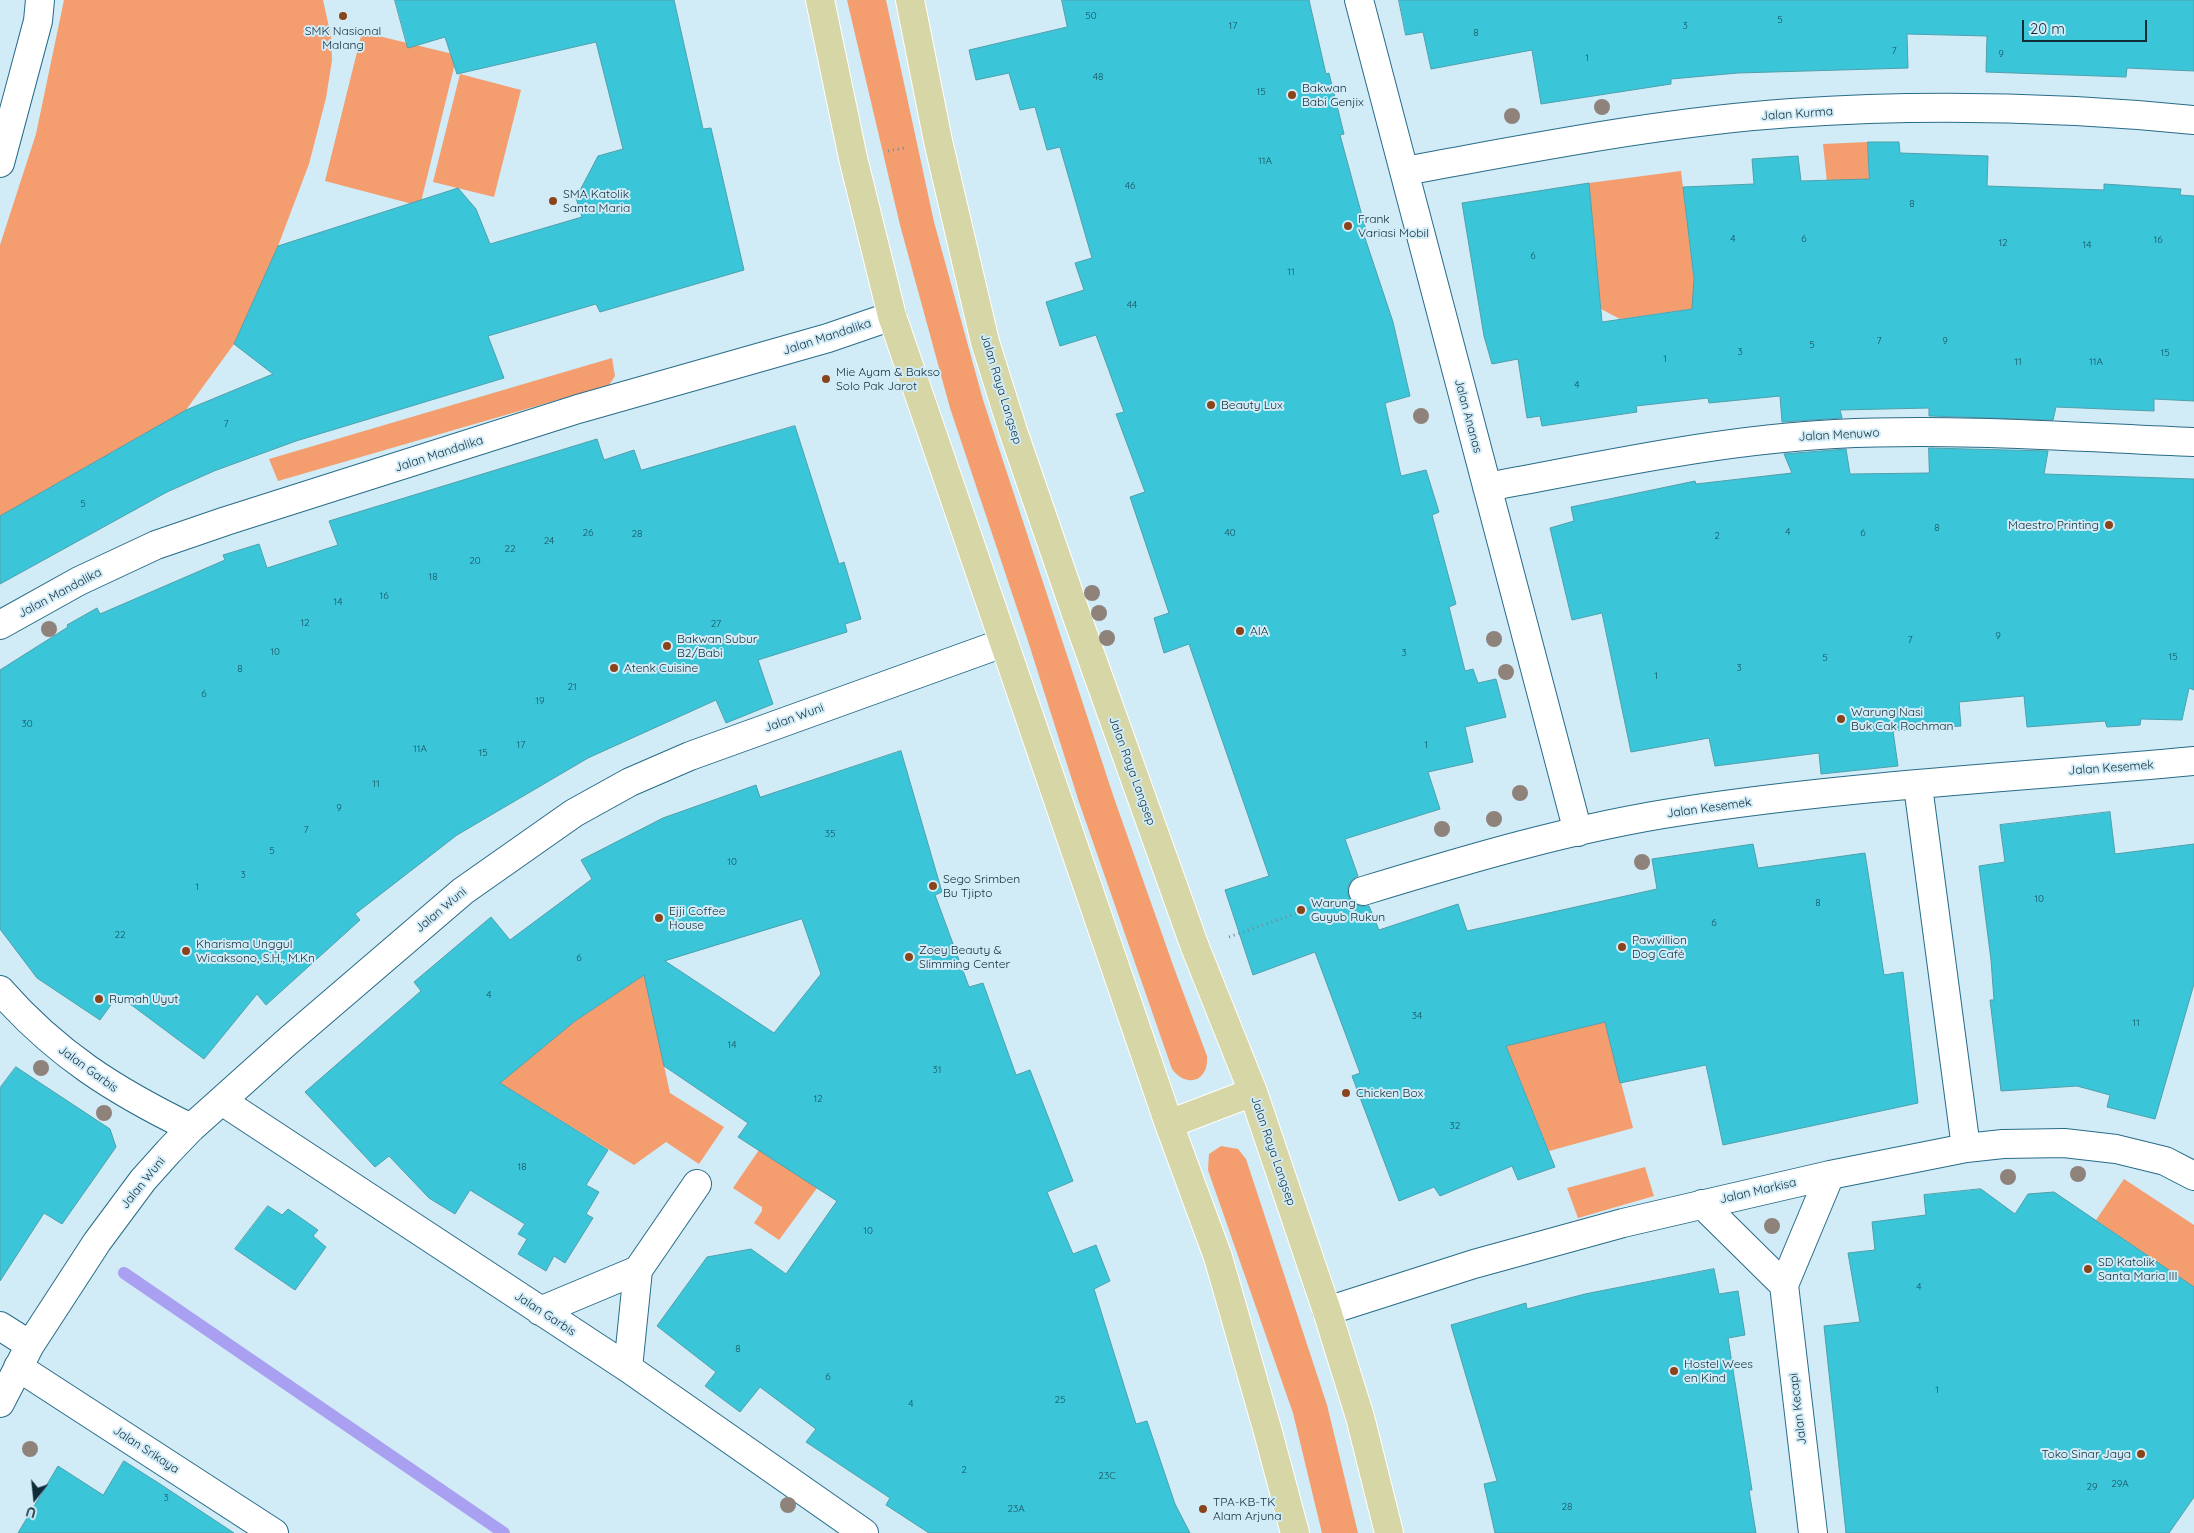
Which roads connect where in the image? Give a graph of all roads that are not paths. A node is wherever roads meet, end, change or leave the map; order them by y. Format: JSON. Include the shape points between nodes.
{"nodes":[{"id":1,"x":40,"y":0,"type":"edge"},
{"id":2,"x":820,"y":0,"type":"edge"},
{"id":3,"x":910,"y":0,"type":"edge"},
{"id":4,"x":1359,"y":0,"type":"edge"},
{"id":5,"x":2194,"y":120,"type":"edge"},
{"id":6,"x":0,"y":163,"type":"edge"},
{"id":7,"x":1404,"y":171,"type":"junction"},
{"id":8,"x":892,"y":316,"type":"junction"},
{"id":9,"x":2194,"y":442,"type":"edge"},
{"id":10,"x":1487,"y":487,"type":"junction"},
{"id":11,"x":0,"y":625,"type":"edge"},
{"id":12,"x":1003,"y":643,"type":"junction"},
{"id":13,"x":2194,"y":761,"type":"edge"},
{"id":14,"x":1918,"y":786,"type":"junction"},
{"id":15,"x":1578,"y":832,"type":"junction"},
{"id":16,"x":1363,"y":891,"type":"road end"},
{"id":17,"x":0,"y":990,"type":"edge"},
{"id":18,"x":1253,"y":1092,"type":"junction"},
{"id":19,"x":222,"y":1101,"type":"junction"},
{"id":20,"x":1169,"y":1124,"type":"junction"},
{"id":21,"x":190,"y":1128,"type":"junction"},
{"id":22,"x":1966,"y":1148,"type":"junction"},
{"id":23,"x":1830,"y":1175,"type":"junction"},
{"id":24,"x":2194,"y":1176,"type":"edge"},
{"id":25,"x":697,"y":1184,"type":"dead end"},
{"id":26,"x":1702,"y":1204,"type":"junction"},
{"id":27,"x":638,"y":1270,"type":"junction"},
{"id":28,"x":1784,"y":1285,"type":"junction"},
{"id":29,"x":1328,"y":1310,"type":"junction"},
{"id":30,"x":540,"y":1311,"type":"junction"},
{"id":31,"x":0,"y":1326,"type":"edge"},
{"id":32,"x":24,"y":1356,"type":"junction"},
{"id":33,"x":628,"y":1368,"type":"junction"},
{"id":34,"x":0,"y":1404,"type":"edge"},
{"id":35,"x":274,"y":1533,"type":"edge"},
{"id":36,"x":864,"y":1533,"type":"edge"},
{"id":37,"x":1295,"y":1533,"type":"edge"},
{"id":38,"x":1389,"y":1533,"type":"edge"},
{"id":39,"x":1813,"y":1533,"type":"edge"}],
"edges":[{"from":1,"to":6,"type":"street","via":[[38,21]]},
{"from":2,"to":8,"type":"main road","via":[[853,158]]},
{"from":3,"to":18,"type":"main road","name":"Jalan Raya Langsep","via":[[938,141],[985,342],[1013,431],[1195,947]]},
{"from":4,"to":7,"type":"street","name":"Jalan Ananas"},
{"from":5,"to":7,"type":"street","name":"Jalan Kurma","via":[[2041,109],[1947,107],[1791,113],[1593,137]]},
{"from":7,"to":10,"type":"street","name":"Jalan Ananas"},
{"from":8,"to":11,"type":"street","name":"Jalan Mandalika","via":[[828,338],[578,409],[218,524],[156,546],[79,581]]},
{"from":8,"to":12,"type":"main road"},
{"from":9,"to":10,"type":"street","name":"Jalan Menuwo","via":[[1931,431],[1834,434],[1724,444]]},
{"from":10,"to":15,"type":"street","name":"Jalan Ananas"},
{"from":12,"to":19,"type":"street","name":"Jalan Wuni","via":[[690,756],[630,782],[574,813],[463,891]]},
{"from":12,"to":20,"type":"main road"},
{"from":13,"to":14,"type":"street","name":"Jalan Kesemek"},
{"from":14,"to":15,"type":"street","name":"Jalan Kesemek","via":[[1810,794],[1682,811]]},
{"from":14,"to":22,"type":"street"},
{"from":15,"to":16,"type":"street","name":"Jalan Kesemek"},
{"from":17,"to":21,"type":"street","name":"Jalan Garbis","via":[[25,1019],[109,1085]]},
{"from":18,"to":20,"type":"main road"},
{"from":18,"to":29,"type":"main road","name":"Jalan Raya Langsep"},
{"from":19,"to":21,"type":"street","name":"Jalan Wuni"},
{"from":19,"to":30,"type":"street","name":"Jalan Garbis"},
{"from":20,"to":37,"type":"main road","via":[[1218,1257]]},
{"from":21,"to":32,"type":"street","name":"Jalan Wuni","via":[[143,1180],[98,1242]]},
{"from":22,"to":23,"type":"street","name":"Jalan Markisa"},
{"from":22,"to":24,"type":"street","name":"Jalan Markisa","via":[[2064,1143],[2116,1149],[2165,1161]]},
{"from":23,"to":26,"type":"street","name":"Jalan Markisa"},
{"from":23,"to":28,"type":"street","name":"Jalan Kecapi"},
{"from":25,"to":27,"type":"street"},
{"from":26,"to":28,"type":"street"},
{"from":26,"to":29,"type":"street","name":"Jalan Markisa","via":[[1623,1222],[1474,1264]]},
{"from":27,"to":30,"type":"street"},
{"from":27,"to":33,"type":"street"},
{"from":28,"to":39,"type":"street","name":"Jalan Kecapi"},
{"from":29,"to":38,"type":"main road","name":"Jalan Raya Langsep","via":[[1360,1417]]},
{"from":30,"to":33,"type":"street","name":"Jalan Garbis"},
{"from":31,"to":32,"type":"street","name":"Jalan Srikaya"},
{"from":32,"to":34,"type":"street","name":"Jalan Wuni"},
{"from":32,"to":35,"type":"street","name":"Jalan Srikaya"},
{"from":33,"to":36,"type":"street","name":"Jalan Garbis"}]}
